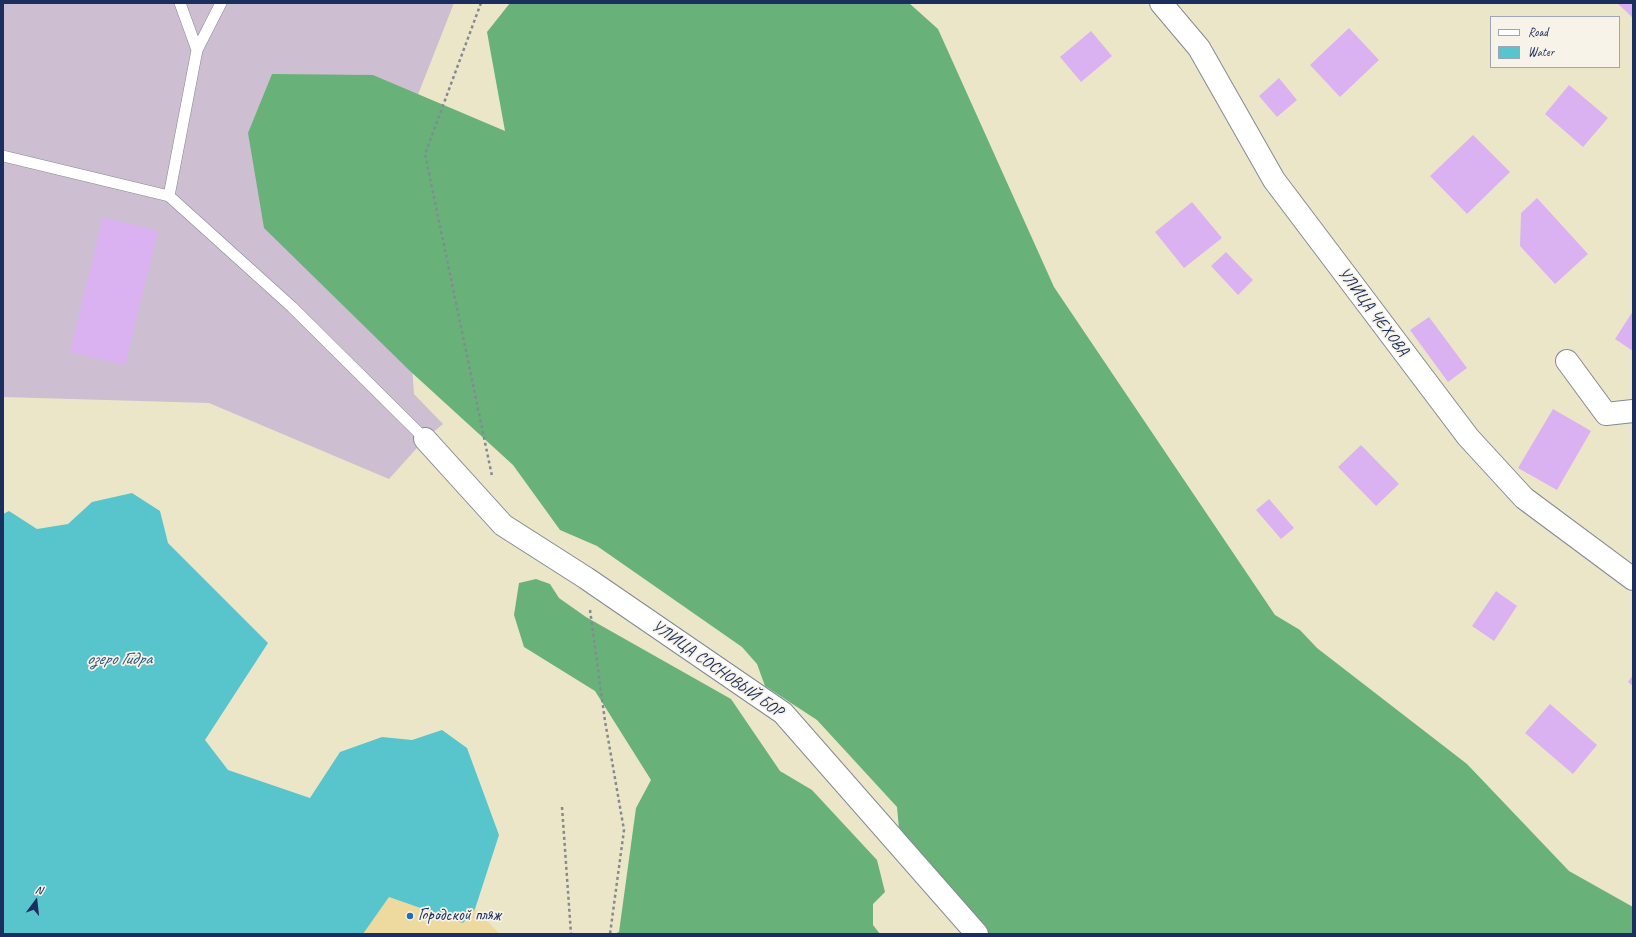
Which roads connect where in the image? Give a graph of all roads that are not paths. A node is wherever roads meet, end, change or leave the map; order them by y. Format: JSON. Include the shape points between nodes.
{"nodes":[{"id":1,"x":180,"y":3,"type":"edge"},
{"id":2,"x":221,"y":3,"type":"edge"},
{"id":3,"x":1161,"y":3,"type":"edge"},
{"id":4,"x":197,"y":50,"type":"junction"},
{"id":5,"x":3,"y":156,"type":"edge"},
{"id":6,"x":169,"y":196,"type":"junction"},
{"id":7,"x":1567,"y":361,"type":"dead end"},
{"id":8,"x":1633,"y":411,"type":"edge"},
{"id":9,"x":425,"y":439,"type":"joint"},
{"id":10,"x":1633,"y":579,"type":"edge"},
{"id":11,"x":977,"y":934,"type":"edge"}],
"edges":[{"from":1,"to":4,"type":"lane"},
{"from":2,"to":4,"type":"lane"},
{"from":3,"to":10,"type":"street","name":"УЛИЦА ЧЕХОВА","via":[[1199,48],[1274,180],[1468,437],[1524,498]]},
{"from":4,"to":6,"type":"lane"},
{"from":5,"to":6,"type":"lane"},
{"from":6,"to":9,"type":"lane","via":[[292,307]]},
{"from":7,"to":8,"type":"street","via":[[1606,414]]},
{"from":9,"to":11,"type":"street","name":"УЛИЦА СОСНОВЫЙ БОР","via":[[503,525],[586,578],[783,713]]}]}
